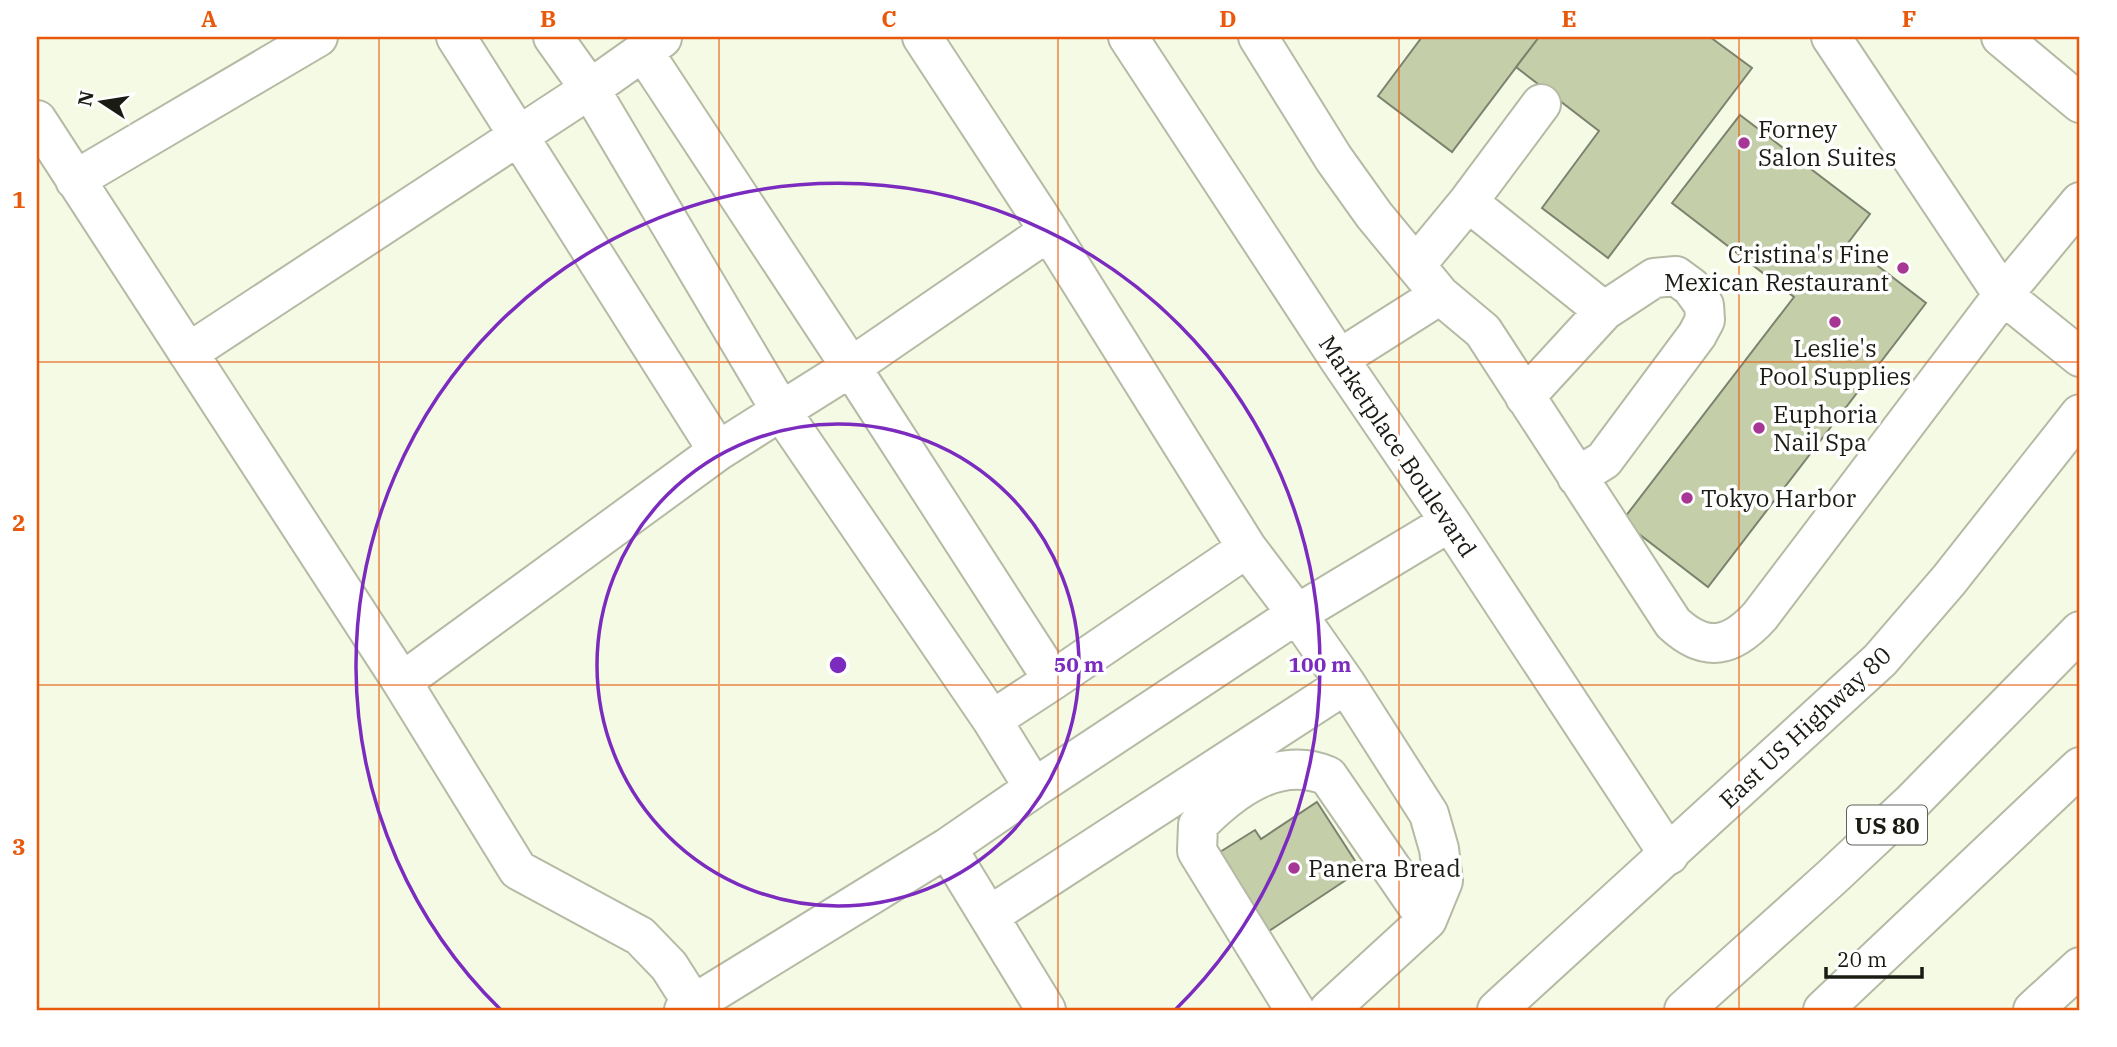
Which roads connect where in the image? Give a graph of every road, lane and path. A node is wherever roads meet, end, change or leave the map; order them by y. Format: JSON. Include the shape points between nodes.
{"nodes":[{"id":1,"x":318,"y":37,"type":"edge"},
{"id":2,"x":456,"y":37,"type":"edge"},
{"id":3,"x":553,"y":37,"type":"edge"},
{"id":4,"x":922,"y":37,"type":"edge"},
{"id":5,"x":1128,"y":37,"type":"edge"},
{"id":6,"x":1258,"y":37,"type":"edge"},
{"id":7,"x":1831,"y":37,"type":"edge"},
{"id":8,"x":2001,"y":37,"type":"edge"},
{"id":9,"x":653,"y":44,"type":"edge"},
{"id":10,"x":590,"y":89,"type":"junction"},
{"id":11,"x":2080,"y":103,"type":"edge"},
{"id":12,"x":1541,"y":104,"type":"dead end"},
{"id":13,"x":37,"y":120,"type":"edge"},
{"id":14,"x":518,"y":135,"type":"junction"},
{"id":15,"x":75,"y":180,"type":"junction"},
{"id":16,"x":1468,"y":202,"type":"junction"},
{"id":17,"x":2080,"y":202,"type":"edge"},
{"id":18,"x":1049,"y":231,"type":"junction"},
{"id":19,"x":1416,"y":265,"type":"junction"},
{"id":20,"x":1440,"y":295,"type":"junction"},
{"id":21,"x":2003,"y":295,"type":"junction"},
{"id":22,"x":1604,"y":311,"type":"junction"},
{"id":23,"x":188,"y":353,"type":"junction"},
{"id":24,"x":2080,"y":357,"type":"edge"},
{"id":25,"x":1339,"y":359,"type":"junction"},
{"id":26,"x":851,"y":367,"type":"junction"},
{"id":27,"x":1525,"y":397,"type":"junction"},
{"id":28,"x":781,"y":411,"type":"junction"},
{"id":29,"x":2080,"y":414,"type":"edge"},
{"id":30,"x":718,"y":451,"type":"junction"},
{"id":31,"x":1577,"y":477,"type":"junction"},
{"id":32,"x":1450,"y":522,"type":"junction"},
{"id":33,"x":1247,"y":548,"type":"junction"},
{"id":34,"x":1297,"y":614,"type":"junction"},
{"id":35,"x":2080,"y":631,"type":"edge"},
{"id":36,"x":1053,"y":680,"type":"junction"},
{"id":37,"x":402,"y":682,"type":"junction"},
{"id":38,"x":1346,"y":684,"type":"junction"},
{"id":39,"x":992,"y":720,"type":"junction"},
{"id":40,"x":2080,"y":767,"type":"edge"},
{"id":41,"x":1034,"y":788,"type":"junction"},
{"id":42,"x":947,"y":848,"type":"junction"},
{"id":43,"x":1669,"y":855,"type":"junction"},
{"id":44,"x":989,"y":916,"type":"junction"},
{"id":45,"x":1427,"y":920,"type":"junction"},
{"id":46,"x":2080,"y":967,"type":"edge"},
{"id":47,"x":692,"y":1008,"type":"edge"},
{"id":48,"x":1046,"y":1010,"type":"edge"},
{"id":49,"x":1295,"y":1010,"type":"edge"},
{"id":50,"x":1329,"y":1010,"type":"edge"},
{"id":51,"x":1497,"y":1010,"type":"edge"},
{"id":52,"x":1684,"y":1010,"type":"edge"},
{"id":53,"x":1823,"y":1010,"type":"edge"},
{"id":54,"x":2032,"y":1010,"type":"edge"}],
"edges":[{"from":1,"to":15,"type":"main road"},
{"from":2,"to":14,"type":"main road"},
{"from":3,"to":10,"type":"main road"},
{"from":4,"to":18,"type":"main road"},
{"from":5,"to":25,"type":"main road","name":"Marketplace Boulevard"},
{"from":6,"to":19,"type":"main road","via":[[1334,159]]},
{"from":7,"to":21,"type":"main road"},
{"from":8,"to":11,"type":"main road"},
{"from":9,"to":10,"type":"main road"},
{"from":9,"to":26,"type":"main road"},
{"from":10,"to":14,"type":"main road"},
{"from":10,"to":28,"type":"main road"},
{"from":12,"to":16,"type":"main road"},
{"from":13,"to":15,"type":"main road"},
{"from":14,"to":23,"type":"main road"},
{"from":14,"to":30,"type":"main road"},
{"from":15,"to":23,"type":"main road"},
{"from":16,"to":19,"type":"main road"},
{"from":16,"to":22,"type":"main road"},
{"from":17,"to":21,"type":"main road"},
{"from":18,"to":26,"type":"main road"},
{"from":18,"to":33,"type":"main road"},
{"from":19,"to":20,"type":"main road"},
{"from":20,"to":25,"type":"main road"},
{"from":20,"to":27,"type":"main road","via":[[1483,331]]},
{"from":21,"to":24,"type":"main road"},
{"from":21,"to":31,"type":"main road","via":[[1760,616],[1730,641],[1697,640],[1673,624]]},
{"from":22,"to":27,"type":"main road"},
{"from":22,"to":31,"type":"main road","via":[[1654,278],[1676,276],[1704,305],[1705,320],[1604,460]]},
{"from":23,"to":37,"type":"main road"},
{"from":25,"to":32,"type":"main road","name":"Marketplace Boulevard"},
{"from":26,"to":28,"type":"main road"},
{"from":26,"to":36,"type":"main road"},
{"from":27,"to":31,"type":"main road"},
{"from":28,"to":30,"type":"main road"},
{"from":28,"to":39,"type":"main road"},
{"from":29,"to":43,"type":"main road","name":"East US Highway 80","via":[[1880,660]]},
{"from":30,"to":37,"type":"main road"},
{"from":32,"to":34,"type":"main road"},
{"from":32,"to":43,"type":"main road","name":"Marketplace Boulevard"},
{"from":33,"to":34,"type":"main road"},
{"from":33,"to":36,"type":"main road"},
{"from":34,"to":38,"type":"main road"},
{"from":34,"to":41,"type":"main road"},
{"from":35,"to":52,"type":"main road","number":"US 80","via":[[1913,801]]},
{"from":36,"to":39,"type":"main road"},
{"from":37,"to":47,"type":"main road","via":[[518,870],[640,936],[669,966]]},
{"from":38,"to":44,"type":"main road"},
{"from":38,"to":45,"type":"main road","via":[[1429,814],[1443,881]]},
{"from":39,"to":41,"type":"main road"},
{"from":40,"to":53,"type":"main road"},
{"from":41,"to":42,"type":"main road"},
{"from":42,"to":44,"type":"main road"},
{"from":42,"to":47,"type":"main road"},
{"from":43,"to":51,"type":"main road","name":"East US Highway 80"},
{"from":44,"to":48,"type":"main road"},
{"from":45,"to":49,"type":"main road","via":[[1328,776],[1313,770],[1276,770],[1221,801],[1198,825],[1197,851]]},
{"from":45,"to":50,"type":"main road"},
{"from":46,"to":54,"type":"main road"}]}
